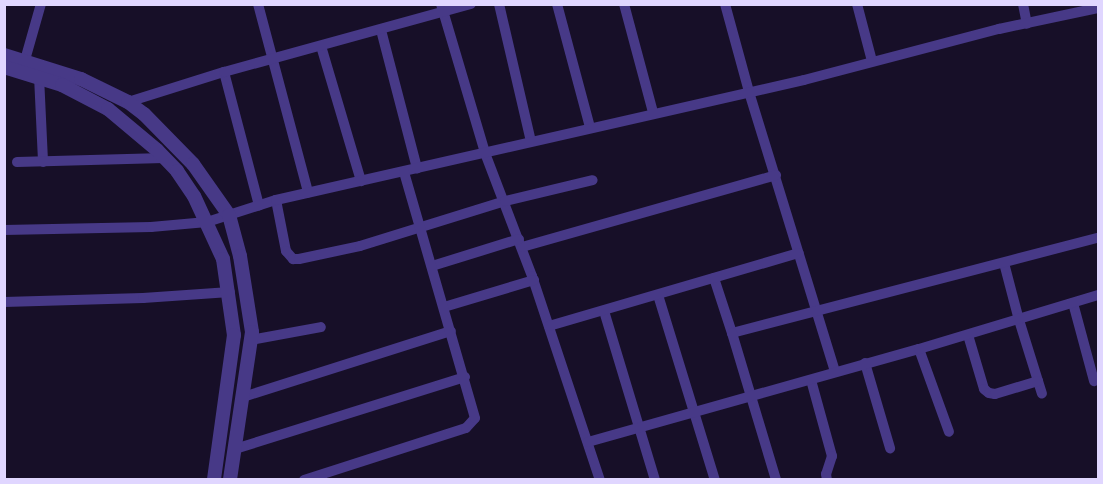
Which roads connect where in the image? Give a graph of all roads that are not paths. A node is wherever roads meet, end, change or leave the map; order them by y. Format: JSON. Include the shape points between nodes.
{"nodes":[{"id":1,"x":41,"y":4,"type":"edge"},
{"id":2,"x":258,"y":4,"type":"edge"},
{"id":3,"x":471,"y":4,"type":"edge"},
{"id":4,"x":499,"y":4,"type":"edge"},
{"id":5,"x":557,"y":4,"type":"edge"},
{"id":6,"x":624,"y":4,"type":"edge"},
{"id":7,"x":725,"y":4,"type":"edge"},
{"id":8,"x":857,"y":4,"type":"edge"},
{"id":9,"x":1023,"y":4,"type":"edge"},
{"id":10,"x":442,"y":8,"type":"edge"},
{"id":11,"x":1098,"y":8,"type":"edge"},
{"id":12,"x":1028,"y":24,"type":"junction"},
{"id":13,"x":381,"y":30,"type":"junction"},
{"id":14,"x":321,"y":46,"type":"junction"},
{"id":15,"x":4,"y":55,"type":"edge"},
{"id":16,"x":272,"y":59,"type":"junction"},
{"id":17,"x":25,"y":60,"type":"junction"},
{"id":18,"x":872,"y":61,"type":"junction"},
{"id":19,"x":4,"y":67,"type":"edge"},
{"id":20,"x":224,"y":72,"type":"junction"},
{"id":21,"x":39,"y":76,"type":"junction"},
{"id":22,"x":749,"y":92,"type":"junction"},
{"id":23,"x":128,"y":102,"type":"junction"},
{"id":24,"x":653,"y":112,"type":"junction"},
{"id":25,"x":590,"y":127,"type":"junction"},
{"id":26,"x":531,"y":141,"type":"junction"},
{"id":27,"x":485,"y":153,"type":"junction"},
{"id":28,"x":164,"y":158,"type":"junction"},
{"id":29,"x":17,"y":162,"type":"dead end"},
{"id":30,"x":43,"y":162,"type":"junction"},
{"id":31,"x":417,"y":168,"type":"junction"},
{"id":32,"x":404,"y":172,"type":"junction"},
{"id":33,"x":776,"y":175,"type":"junction"},
{"id":34,"x":593,"y":180,"type":"dead end"},
{"id":35,"x":361,"y":181,"type":"junction"},
{"id":36,"x":308,"y":192,"type":"junction"},
{"id":37,"x":276,"y":200,"type":"junction"},
{"id":38,"x":505,"y":201,"type":"junction"},
{"id":39,"x":259,"y":205,"type":"junction"},
{"id":40,"x":219,"y":218,"type":"junction"},
{"id":41,"x":420,"y":227,"type":"junction"},
{"id":42,"x":4,"y":230,"type":"edge"},
{"id":43,"x":1098,"y":238,"type":"edge"},
{"id":44,"x":520,"y":243,"type":"junction"},
{"id":45,"x":799,"y":253,"type":"junction"},
{"id":46,"x":1004,"y":263,"type":"junction"},
{"id":47,"x":432,"y":266,"type":"junction"},
{"id":48,"x":714,"y":278,"type":"junction"},
{"id":49,"x":534,"y":280,"type":"junction"},
{"id":50,"x":230,"y":292,"type":"junction"},
{"id":51,"x":658,"y":295,"type":"junction"},
{"id":52,"x":1098,"y":295,"type":"edge"},
{"id":53,"x":4,"y":302,"type":"edge"},
{"id":54,"x":1073,"y":303,"type":"junction"},
{"id":55,"x":444,"y":307,"type":"junction"},
{"id":56,"x":604,"y":310,"type":"junction"},
{"id":57,"x":816,"y":310,"type":"junction"},
{"id":58,"x":1018,"y":320,"type":"junction"},
{"id":59,"x":549,"y":326,"type":"junction"},
{"id":60,"x":321,"y":327,"type":"dead end"},
{"id":61,"x":451,"y":332,"type":"junction"},
{"id":62,"x":732,"y":333,"type":"junction"},
{"id":63,"x":968,"y":335,"type":"junction"},
{"id":64,"x":251,"y":340,"type":"junction"},
{"id":65,"x":919,"y":349,"type":"junction"},
{"id":66,"x":865,"y":363,"type":"junction"},
{"id":67,"x":835,"y":372,"type":"junction"},
{"id":68,"x":465,"y":377,"type":"junction"},
{"id":69,"x":811,"y":380,"type":"junction"},
{"id":70,"x":1038,"y":381,"type":"junction"},
{"id":71,"x":1094,"y":381,"type":"dead end"},
{"id":72,"x":752,"y":394,"type":"junction"},
{"id":73,"x":1042,"y":394,"type":"dead end"},
{"id":74,"x":243,"y":397,"type":"junction"},
{"id":75,"x":694,"y":411,"type":"junction"},
{"id":76,"x":638,"y":427,"type":"junction"},
{"id":77,"x":950,"y":432,"type":"dead end"},
{"id":78,"x":588,"y":442,"type":"junction"},
{"id":79,"x":890,"y":448,"type":"dead end"},
{"id":80,"x":235,"y":449,"type":"junction"},
{"id":81,"x":214,"y":480,"type":"edge"},
{"id":82,"x":230,"y":480,"type":"edge"},
{"id":83,"x":304,"y":480,"type":"edge"},
{"id":84,"x":600,"y":480,"type":"edge"},
{"id":85,"x":655,"y":480,"type":"edge"},
{"id":86,"x":716,"y":480,"type":"edge"},
{"id":87,"x":776,"y":480,"type":"edge"},
{"id":88,"x":827,"y":480,"type":"edge"}],
"edges":[{"from":1,"to":17,"type":"street"},
{"from":2,"to":16,"type":"street"},
{"from":3,"to":10,"type":"street"},
{"from":4,"to":26,"type":"street"},
{"from":5,"to":25,"type":"street"},
{"from":6,"to":24,"type":"street"},
{"from":7,"to":22,"type":"street"},
{"from":8,"to":18,"type":"street"},
{"from":9,"to":12,"type":"street"},
{"from":10,"to":13,"type":"street"},
{"from":10,"to":27,"type":"street"},
{"from":11,"to":12,"type":"street"},
{"from":12,"to":18,"type":"street"},
{"from":13,"to":14,"type":"street"},
{"from":13,"to":31,"type":"street"},
{"from":14,"to":16,"type":"street"},
{"from":14,"to":35,"type":"street"},
{"from":15,"to":17,"type":"street"},
{"from":16,"to":20,"type":"street"},
{"from":16,"to":36,"type":"street"},
{"from":17,"to":23,"type":"street","via":[[81,79]]},
{"from":18,"to":22,"type":"street"},
{"from":19,"to":21,"type":"street"},
{"from":20,"to":23,"type":"street"},
{"from":20,"to":39,"type":"street"},
{"from":21,"to":28,"type":"street","via":[[108,109]]},
{"from":21,"to":30,"type":"street"},
{"from":22,"to":24,"type":"street"},
{"from":22,"to":33,"type":"street"},
{"from":23,"to":40,"type":"street","via":[[193,164]]},
{"from":24,"to":25,"type":"street"},
{"from":25,"to":26,"type":"street"},
{"from":26,"to":27,"type":"street"},
{"from":27,"to":31,"type":"street"},
{"from":27,"to":38,"type":"street"},
{"from":28,"to":30,"type":"street"},
{"from":28,"to":40,"type":"street","via":[[194,196]]},
{"from":29,"to":30,"type":"street"},
{"from":31,"to":32,"type":"street"},
{"from":32,"to":35,"type":"street"},
{"from":32,"to":41,"type":"street"},
{"from":33,"to":44,"type":"street"},
{"from":33,"to":45,"type":"street"},
{"from":34,"to":38,"type":"street"},
{"from":35,"to":36,"type":"street"},
{"from":36,"to":37,"type":"street"},
{"from":37,"to":39,"type":"street"},
{"from":37,"to":41,"type":"street","via":[[286,252],[293,259],[360,246]]},
{"from":38,"to":41,"type":"street"},
{"from":38,"to":44,"type":"street"},
{"from":39,"to":40,"type":"street"},
{"from":40,"to":42,"type":"street","via":[[151,227]]},
{"from":40,"to":50,"type":"street"},
{"from":40,"to":64,"type":"street","via":[[236,234],[251,313]]},
{"from":41,"to":47,"type":"street"},
{"from":43,"to":46,"type":"street"},
{"from":44,"to":47,"type":"street"},
{"from":44,"to":49,"type":"street"},
{"from":45,"to":48,"type":"street"},
{"from":45,"to":57,"type":"street"},
{"from":46,"to":57,"type":"street"},
{"from":46,"to":58,"type":"street"},
{"from":47,"to":55,"type":"street"},
{"from":48,"to":51,"type":"street"},
{"from":48,"to":62,"type":"street"},
{"from":49,"to":55,"type":"street"},
{"from":49,"to":59,"type":"street"},
{"from":50,"to":53,"type":"street"},
{"from":50,"to":81,"type":"street","via":[[234,335]]},
{"from":51,"to":56,"type":"street"},
{"from":51,"to":75,"type":"street"},
{"from":52,"to":54,"type":"street"},
{"from":54,"to":58,"type":"street"},
{"from":54,"to":71,"type":"street"},
{"from":55,"to":61,"type":"street"},
{"from":56,"to":59,"type":"street"},
{"from":56,"to":76,"type":"street"},
{"from":57,"to":62,"type":"street"},
{"from":57,"to":67,"type":"street"},
{"from":58,"to":63,"type":"street"},
{"from":58,"to":70,"type":"street"},
{"from":59,"to":78,"type":"street"},
{"from":60,"to":64,"type":"street"},
{"from":61,"to":68,"type":"street"},
{"from":61,"to":74,"type":"street"},
{"from":62,"to":72,"type":"street"},
{"from":63,"to":65,"type":"street"},
{"from":63,"to":70,"type":"street","via":[[984,389],[989,393]]},
{"from":64,"to":74,"type":"street"},
{"from":65,"to":66,"type":"street"},
{"from":65,"to":77,"type":"street"},
{"from":66,"to":67,"type":"street"},
{"from":66,"to":79,"type":"street"},
{"from":67,"to":69,"type":"street"},
{"from":68,"to":80,"type":"street"},
{"from":68,"to":83,"type":"street","via":[[475,418],[466,428]]},
{"from":69,"to":72,"type":"street"},
{"from":69,"to":88,"type":"street","via":[[832,456]]},
{"from":70,"to":73,"type":"street"},
{"from":72,"to":75,"type":"street"},
{"from":72,"to":87,"type":"street"},
{"from":74,"to":80,"type":"street"},
{"from":75,"to":76,"type":"street"},
{"from":75,"to":86,"type":"street"},
{"from":76,"to":78,"type":"street"},
{"from":76,"to":85,"type":"street"},
{"from":78,"to":84,"type":"street"},
{"from":80,"to":82,"type":"street"}]}
